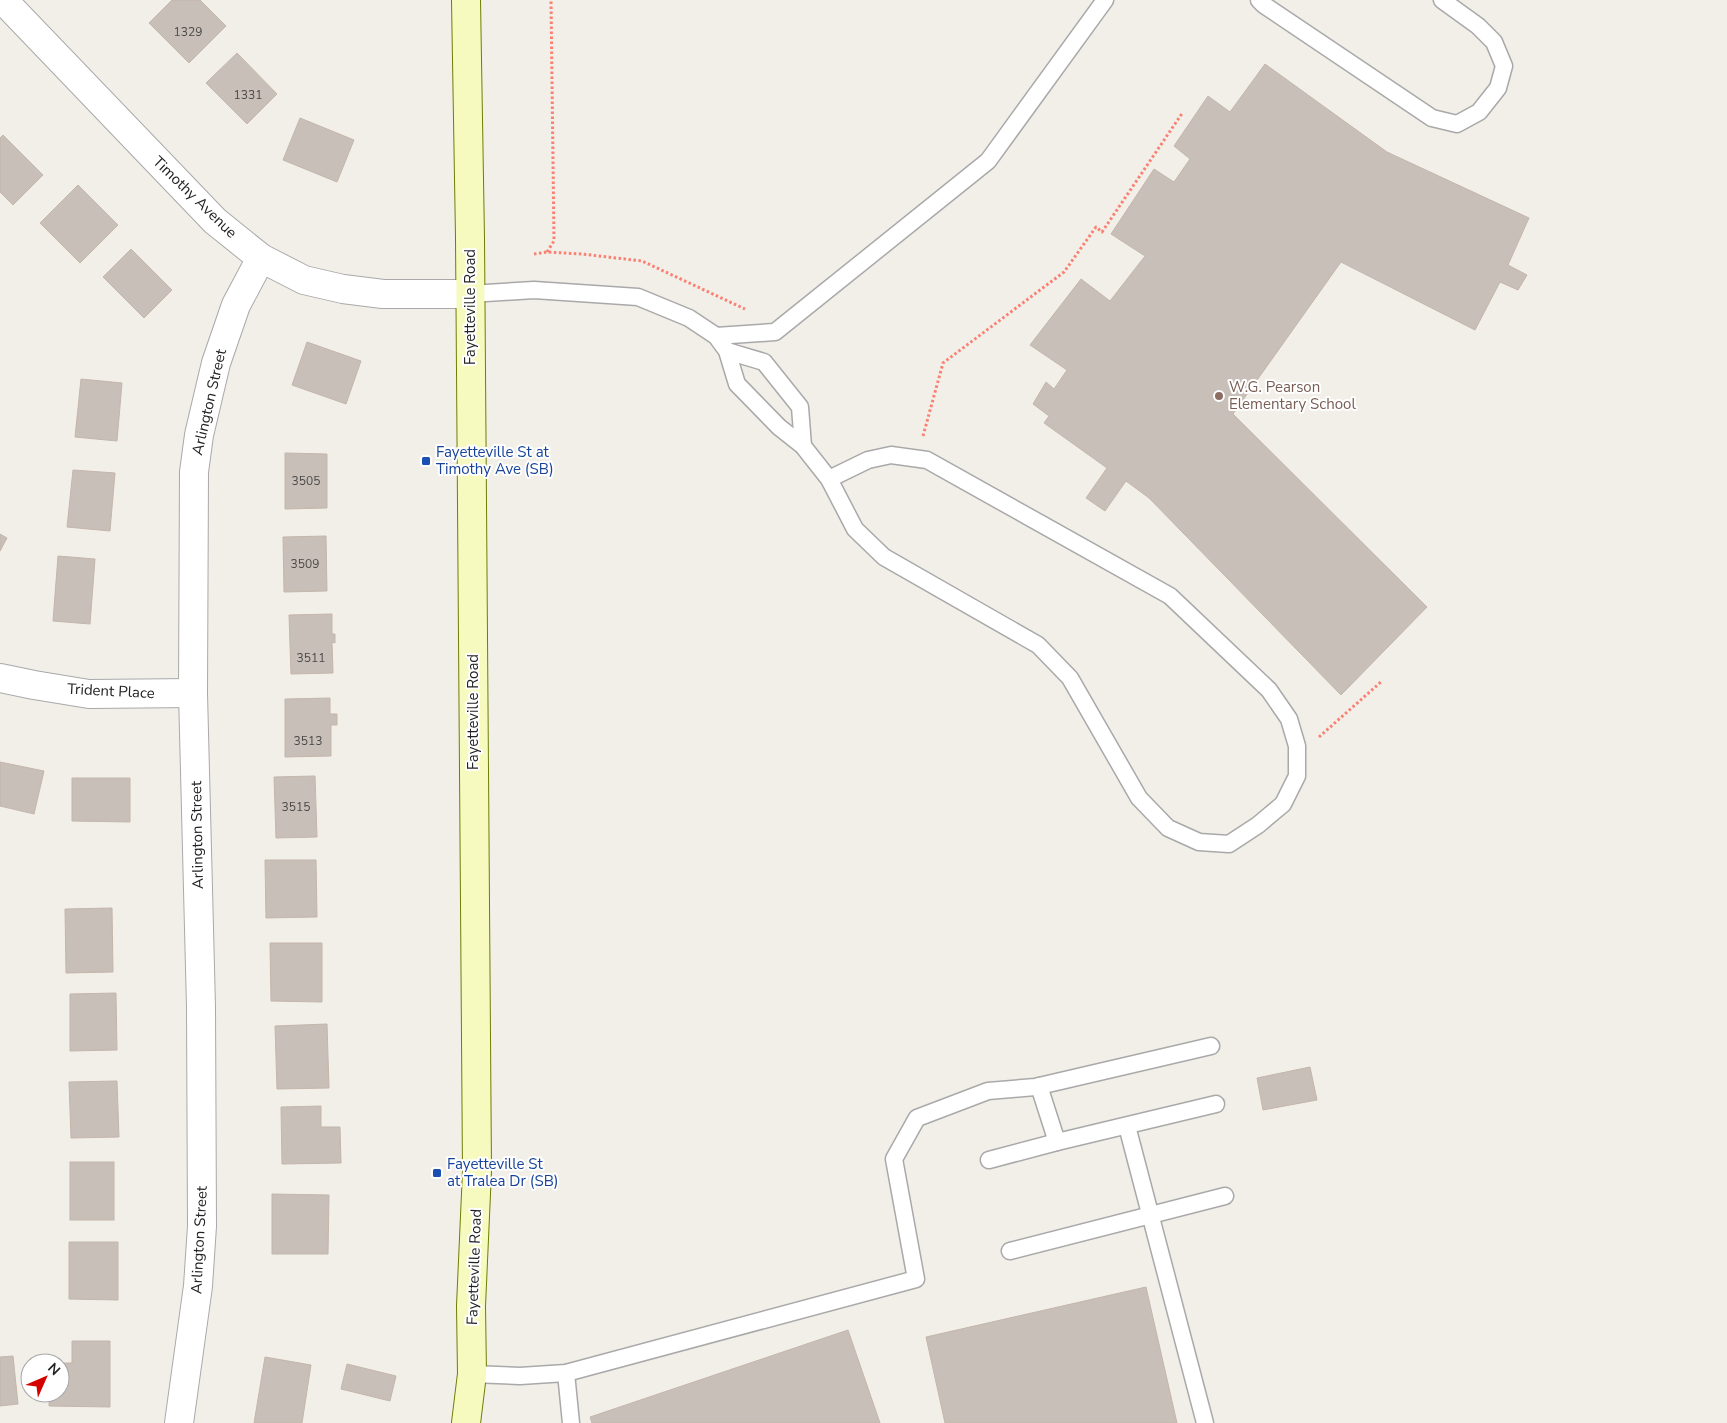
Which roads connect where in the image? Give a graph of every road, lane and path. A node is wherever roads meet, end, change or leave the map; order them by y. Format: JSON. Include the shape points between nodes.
{"nodes":[{"id":1,"x":3,"y":0,"type":"edge"},
{"id":2,"x":466,"y":0,"type":"edge"},
{"id":3,"x":551,"y":0,"type":"edge"},
{"id":4,"x":1105,"y":0,"type":"edge"},
{"id":5,"x":1259,"y":0,"type":"edge"},
{"id":6,"x":1442,"y":0,"type":"edge"},
{"id":7,"x":1183,"y":112,"type":"dead end"},
{"id":8,"x":547,"y":252,"type":"junction"},
{"id":9,"x":534,"y":254,"type":"dead end"},
{"id":10,"x":261,"y":258,"type":"junction"},
{"id":11,"x":470,"y":294,"type":"junction"},
{"id":12,"x":753,"y":309,"type":"dead end"},
{"id":13,"x":716,"y":336,"type":"junction"},
{"id":14,"x":727,"y":350,"type":"junction"},
{"id":15,"x":917,"y":438,"type":"dead end"},
{"id":16,"x":803,"y":446,"type":"junction"},
{"id":17,"x":829,"y":478,"type":"junction"},
{"id":18,"x":0,"y":678,"type":"edge"},
{"id":19,"x":1382,"y":681,"type":"dead end"},
{"id":20,"x":193,"y":693,"type":"junction"},
{"id":21,"x":1313,"y":732,"type":"dead end"},
{"id":22,"x":1211,"y":1046,"type":"dead end"},
{"id":23,"x":1039,"y":1086,"type":"junction"},
{"id":24,"x":1216,"y":1104,"type":"dead end"},
{"id":25,"x":1127,"y":1126,"type":"junction"},
{"id":26,"x":1056,"y":1142,"type":"junction"},
{"id":27,"x":990,"y":1160,"type":"dead end"},
{"id":28,"x":1225,"y":1196,"type":"dead end"},
{"id":29,"x":1150,"y":1215,"type":"junction"},
{"id":30,"x":1010,"y":1251,"type":"dead end"},
{"id":31,"x":566,"y":1373,"type":"junction"},
{"id":32,"x":472,"y":1374,"type":"junction"},
{"id":33,"x":179,"y":1423,"type":"edge"},
{"id":34,"x":466,"y":1423,"type":"edge"},
{"id":35,"x":571,"y":1423,"type":"edge"},
{"id":36,"x":1205,"y":1423,"type":"edge"}],
"edges":[{"from":1,"to":10,"type":"street","name":"Timothy Avenue","via":[[215,221]]},
{"from":2,"to":11,"type":"main road","name":"Fayetteville Road"},
{"from":3,"to":8,"type":"path","via":[[554,241]]},
{"from":4,"to":13,"type":"lane","via":[[988,161],[775,332]]},
{"from":5,"to":6,"type":"lane","via":[[1432,118],[1456,124],[1479,112],[1498,88],[1504,66],[1494,42]]},
{"from":7,"to":15,"type":"path","via":[[1102,232],[1096,227],[1064,272],[943,363],[922,439]]},
{"from":8,"to":9,"type":"path"},
{"from":8,"to":12,"type":"path","via":[[642,261],[745,309]]},
{"from":10,"to":11,"type":"street","name":"Timothy Avenue","via":[[304,280],[343,289],[383,294]]},
{"from":10,"to":20,"type":"street","name":"Arlington Street","via":[[236,305],[216,363],[198,435],[194,472]]},
{"from":11,"to":13,"type":"lane","via":[[534,290],[638,297],[689,318]]},
{"from":11,"to":32,"type":"main road","name":"Fayetteville Road","via":[[477,1171]]},
{"from":13,"to":14,"type":"lane"},
{"from":14,"to":16,"type":"lane","via":[[737,384],[779,427]]},
{"from":14,"to":16,"type":"lane","via":[[764,362],[800,407]]},
{"from":16,"to":17,"type":"lane"},
{"from":17,"to":17,"type":"lane","via":[[855,529],[884,557],[1038,645],[1070,678],[1139,798],[1168,828],[1199,842],[1229,844],[1283,804],[1297,776],[1297,746],[1290,719],[1269,690],[1170,596],[927,460],[891,455],[868,460]]},
{"from":18,"to":20,"type":"street","name":"Trident Place","via":[[89,694]]},
{"from":19,"to":21,"type":"path","via":[[1316,740]]},
{"from":20,"to":33,"type":"street","name":"Arlington Street","via":[[201,1007],[202,1226],[197,1296]]},
{"from":22,"to":23,"type":"lane"},
{"from":23,"to":26,"type":"lane"},
{"from":23,"to":31,"type":"lane","via":[[988,1091],[917,1118],[894,1158],[916,1279]]},
{"from":24,"to":25,"type":"lane"},
{"from":25,"to":26,"type":"lane"},
{"from":25,"to":29,"type":"lane"},
{"from":26,"to":27,"type":"lane"},
{"from":28,"to":29,"type":"lane"},
{"from":29,"to":30,"type":"lane"},
{"from":29,"to":36,"type":"lane"},
{"from":31,"to":32,"type":"lane","via":[[520,1376]]},
{"from":31,"to":35,"type":"lane"},
{"from":32,"to":34,"type":"main road","name":"Fayetteville Road"}]}
